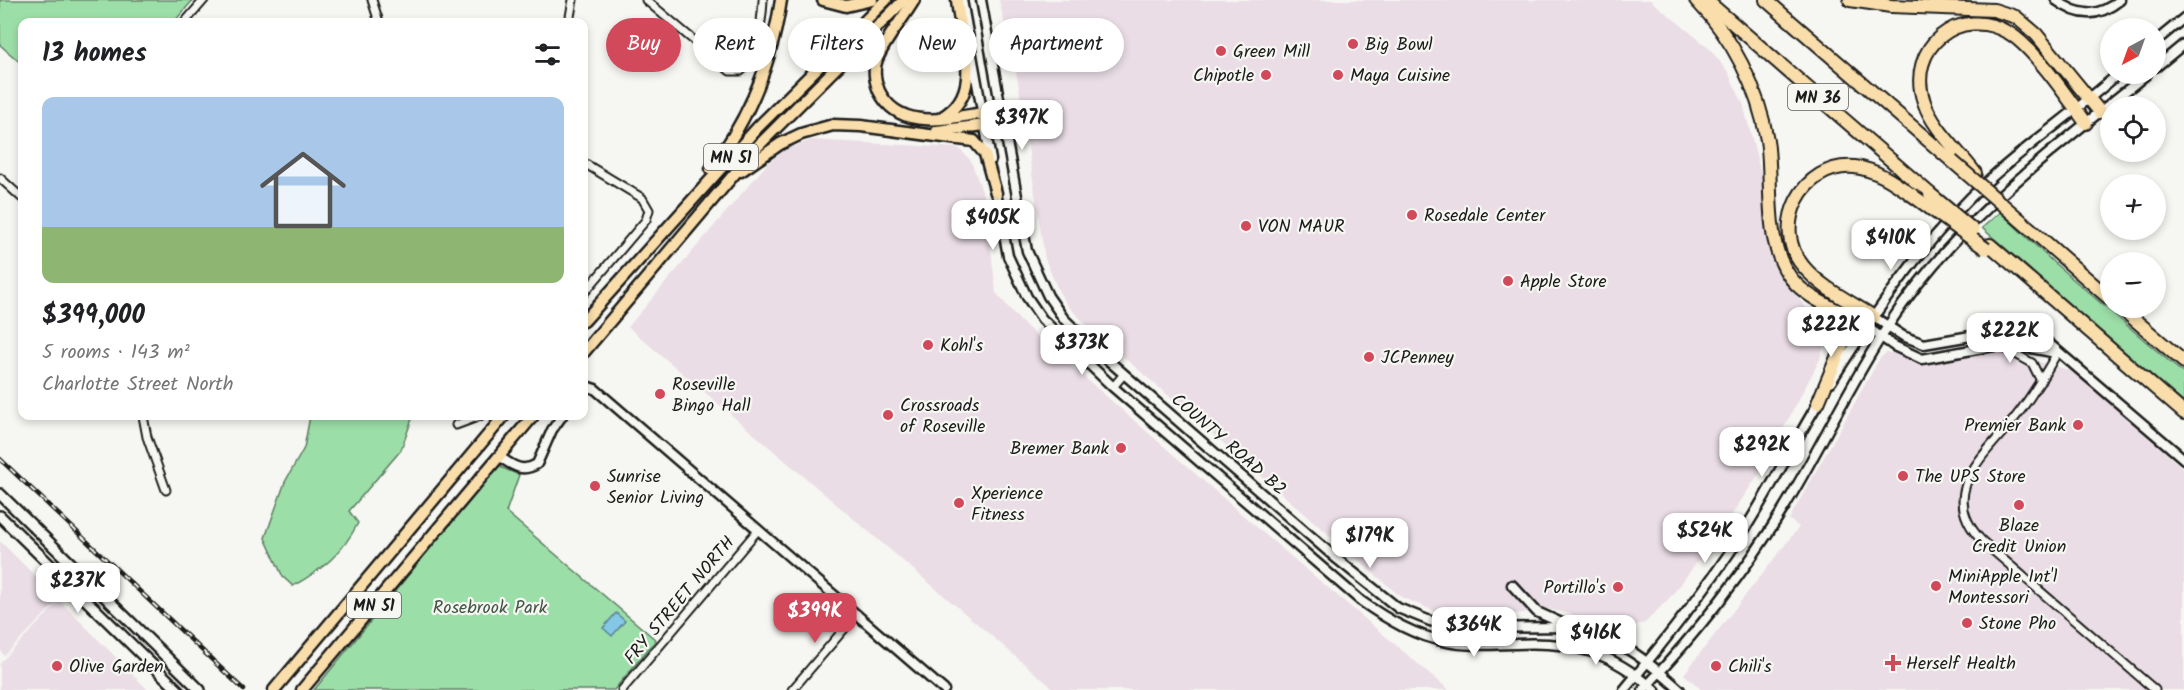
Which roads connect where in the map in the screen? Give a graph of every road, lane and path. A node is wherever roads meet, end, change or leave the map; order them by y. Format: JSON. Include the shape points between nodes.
{"nodes":[{"id":1,"x":204,"y":0,"type":"edge"},
{"id":2,"x":372,"y":0,"type":"edge"},
{"id":3,"x":573,"y":0,"type":"edge"},
{"id":4,"x":646,"y":0,"type":"edge"},
{"id":5,"x":763,"y":0,"type":"edge"},
{"id":6,"x":782,"y":0,"type":"edge"},
{"id":7,"x":823,"y":0,"type":"edge"},
{"id":8,"x":872,"y":0,"type":"edge"},
{"id":9,"x":886,"y":0,"type":"edge"},
{"id":10,"x":904,"y":0,"type":"edge"},
{"id":11,"x":915,"y":0,"type":"edge"},
{"id":12,"x":957,"y":0,"type":"edge"},
{"id":13,"x":962,"y":0,"type":"edge"},
{"id":14,"x":981,"y":0,"type":"edge"},
{"id":15,"x":1696,"y":0,"type":"edge"},
{"id":16,"x":1706,"y":0,"type":"edge"},
{"id":17,"x":1766,"y":0,"type":"edge"},
{"id":18,"x":1850,"y":0,"type":"edge"},
{"id":19,"x":2056,"y":0,"type":"edge"},
{"id":20,"x":2120,"y":0,"type":"edge"},
{"id":21,"x":188,"y":18,"type":"edge"},
{"id":22,"x":378,"y":18,"type":"edge"},
{"id":23,"x":570,"y":18,"type":"edge"},
{"id":24,"x":2184,"y":18,"type":"edge"},
{"id":25,"x":2166,"y":33,"type":"edge"},
{"id":26,"x":2184,"y":44,"type":"edge"},
{"id":27,"x":2166,"y":59,"type":"edge"},
{"id":28,"x":2107,"y":84,"type":"edge"},
{"id":29,"x":2135,"y":84,"type":"edge"},
{"id":30,"x":2120,"y":96,"type":"edge"},
{"id":31,"x":2089,"y":100,"type":"junction"},
{"id":32,"x":2076,"y":109,"type":"junction"},
{"id":33,"x":1002,"y":110,"type":"junction"},
{"id":34,"x":2100,"y":112,"type":"joint"},
{"id":35,"x":983,"y":113,"type":"junction"},
{"id":36,"x":934,"y":120,"type":"junction"},
{"id":37,"x":1004,"y":122,"type":"junction"},
{"id":38,"x":2086,"y":123,"type":"junction"},
{"id":39,"x":985,"y":125,"type":"junction"},
{"id":40,"x":901,"y":133,"type":"junction"},
{"id":41,"x":1956,"y":157,"type":"junction"},
{"id":42,"x":588,"y":165,"type":"edge"},
{"id":43,"x":0,"y":178,"type":"edge"},
{"id":44,"x":728,"y":180,"type":"junction"},
{"id":45,"x":996,"y":193,"type":"junction"},
{"id":46,"x":18,"y":194,"type":"edge"},
{"id":47,"x":675,"y":218,"type":"junction"},
{"id":48,"x":1988,"y":247,"type":"junction"},
{"id":49,"x":588,"y":288,"type":"edge"},
{"id":50,"x":2100,"y":290,"type":"edge"},
{"id":51,"x":1825,"y":304,"type":"junction"},
{"id":52,"x":588,"y":316,"type":"edge"},
{"id":53,"x":2133,"y":318,"type":"edge"},
{"id":54,"x":1870,"y":322,"type":"junction"},
{"id":55,"x":1888,"y":326,"type":"junction"},
{"id":56,"x":1882,"y":337,"type":"junction"},
{"id":57,"x":1999,"y":345,"type":"junction"},
{"id":58,"x":588,"y":347,"type":"edge"},
{"id":59,"x":2057,"y":353,"type":"junction"},
{"id":60,"x":2184,"y":362,"type":"edge"},
{"id":61,"x":1124,"y":374,"type":"junction"},
{"id":62,"x":2041,"y":381,"type":"junction"},
{"id":63,"x":1113,"y":387,"type":"junction"},
{"id":64,"x":588,"y":389,"type":"edge"},
{"id":65,"x":1818,"y":403,"type":"junction"},
{"id":66,"x":2184,"y":413,"type":"edge"},
{"id":67,"x":144,"y":420,"type":"edge"},
{"id":68,"x":469,"y":420,"type":"edge"},
{"id":69,"x":501,"y":420,"type":"edge"},
{"id":70,"x":530,"y":420,"type":"edge"},
{"id":71,"x":559,"y":420,"type":"edge"},
{"id":72,"x":456,"y":425,"type":"dead end"},
{"id":73,"x":500,"y":457,"type":"junction"},
{"id":74,"x":2184,"y":459,"type":"edge"},
{"id":75,"x":166,"y":490,"type":"dead end"},
{"id":76,"x":0,"y":494,"type":"edge"},
{"id":77,"x":0,"y":516,"type":"edge"},
{"id":78,"x":758,"y":530,"type":"junction"},
{"id":79,"x":40,"y":557,"type":"junction"},
{"id":80,"x":63,"y":558,"type":"junction"},
{"id":81,"x":1512,"y":585,"type":"dead end"},
{"id":82,"x":857,"y":615,"type":"junction"},
{"id":83,"x":1571,"y":627,"type":"junction"},
{"id":84,"x":1647,"y":661,"type":"junction"},
{"id":85,"x":1660,"y":672,"type":"junction"},
{"id":86,"x":1636,"y":674,"type":"junction"},
{"id":87,"x":1649,"y":688,"type":"edge"},
{"id":88,"x":177,"y":690,"type":"edge"},
{"id":89,"x":200,"y":690,"type":"edge"},
{"id":90,"x":274,"y":690,"type":"edge"},
{"id":91,"x":302,"y":690,"type":"edge"},
{"id":92,"x":622,"y":690,"type":"edge"},
{"id":93,"x":792,"y":690,"type":"edge"},
{"id":94,"x":944,"y":690,"type":"edge"},
{"id":95,"x":1624,"y":690,"type":"edge"},
{"id":96,"x":1680,"y":690,"type":"edge"},
{"id":97,"x":2155,"y":690,"type":"edge"}],
"edges":[{"from":1,"to":21,"type":"street"},
{"from":2,"to":22,"type":"street"},
{"from":3,"to":23,"type":"street"},
{"from":4,"to":5,"type":"street","via":[[730,71],[741,71],[749,63]]},
{"from":6,"to":47,"type":"highway","via":[[770,55],[748,110],[721,156]]},
{"from":7,"to":8,"type":"highway","via":[[846,6]]},
{"from":9,"to":47,"type":"highway","number":"MN 51","via":[[758,127]]},
{"from":10,"to":44,"type":"highway","number":"MN 51"},
{"from":11,"to":36,"type":"highway","via":[[877,59],[875,75],[880,93],[892,109],[913,118]]},
{"from":12,"to":36,"type":"highway","via":[[969,75],[967,89],[961,103]]},
{"from":13,"to":35,"type":"street","name":"COUNTY ROAD B2"},
{"from":14,"to":33,"type":"street","name":"COUNTY ROAD B2"},
{"from":15,"to":51,"type":"highway","via":[[1735,52],[1756,97],[1767,142],[1775,237],[1782,263],[1797,285]]},
{"from":16,"to":48,"type":"highway","number":"MN 36","bridge":true},
{"from":17,"to":41,"type":"highway","number":"MN 36"},
{"from":18,"to":31,"type":"highway","via":[[2005,12],[2036,34]]},
{"from":19,"to":20,"type":"street","via":[[2070,10],[2088,15],[2106,11]]},
{"from":24,"to":25,"type":"street"},
{"from":26,"to":27,"type":"street"},
{"from":28,"to":31,"type":"street"},
{"from":29,"to":30,"type":"street"},
{"from":31,"to":32,"type":"street"},
{"from":31,"to":34,"type":"highway"},
{"from":32,"to":38,"type":"highway"},
{"from":32,"to":41,"type":"highway","via":[[2012,34],[1984,23],[1956,28],[1930,47],[1923,58],[1920,81],[1929,112]]},
{"from":32,"to":54,"type":"street","via":[[1981,189],[1932,241]]},
{"from":33,"to":35,"type":"street"},
{"from":33,"to":37,"type":"street","name":"COUNTY ROAD B2"},
{"from":34,"to":38,"type":"street"},
{"from":35,"to":36,"type":"highway"},
{"from":35,"to":39,"type":"street","name":"COUNTY ROAD B2"},
{"from":37,"to":39,"type":"street"},
{"from":37,"to":61,"type":"street","name":"COUNTY ROAD B2","via":[[1032,265],[1064,319]]},
{"from":38,"to":55,"type":"street","via":[[1984,208]]},
{"from":39,"to":40,"type":"highway"},
{"from":39,"to":45,"type":"street","name":"COUNTY ROAD B2"},
{"from":40,"to":44,"type":"highway","via":[[861,126],[817,128],[780,144]]},
{"from":40,"to":45,"type":"highway","via":[[974,141],[985,154]]},
{"from":41,"to":50,"type":"highway","bridge":true,"via":[[1982,188]]},
{"from":42,"to":49,"type":"street","via":[[642,198],[649,210],[646,220]]},
{"from":43,"to":46,"type":"street"},
{"from":44,"to":58,"type":"highway","number":"MN 51"},
{"from":45,"to":63,"type":"street","name":"COUNTY ROAD B2","via":[[1008,256],[1027,297],[1049,326]]},
{"from":47,"to":52,"type":"highway","number":"MN 51"},
{"from":48,"to":54,"type":"highway","bridge":true,"via":[[1879,174],[1853,167],[1822,174],[1803,188],[1791,212],[1790,236],[1803,267]]},
{"from":48,"to":66,"type":"highway","number":"MN 36"},
{"from":51,"to":54,"type":"highway"},
{"from":51,"to":65,"type":"highway","via":[[1843,332],[1843,343]]},
{"from":53,"to":60,"type":"highway"},
{"from":54,"to":55,"type":"street"},
{"from":54,"to":56,"type":"street"},
{"from":54,"to":65,"type":"street"},
{"from":55,"to":56,"type":"street"},
{"from":55,"to":59,"type":"street","via":[[1916,343],[1932,345],[1972,335],[2015,333],[2046,341]]},
{"from":56,"to":57,"type":"street","via":[[1922,359]]},
{"from":56,"to":85,"type":"street","via":[[1768,532],[1701,625]]},
{"from":57,"to":59,"type":"street"},
{"from":57,"to":62,"type":"street","via":[[2032,363]]},
{"from":59,"to":62,"type":"street"},
{"from":59,"to":74,"type":"street"},
{"from":61,"to":63,"type":"street"},
{"from":61,"to":83,"type":"street","name":"COUNTY ROAD B2","via":[[1398,608],[1430,621],[1467,628]]},
{"from":62,"to":97,"type":"street","via":[[1970,473],[1963,493],[1966,517],[1982,541]]},
{"from":63,"to":86,"type":"street","name":"COUNTY ROAD B2","via":[[1361,601],[1398,626],[1455,644],[1570,646],[1608,657]]},
{"from":64,"to":78,"type":"street","via":[[595,389]]},
{"from":65,"to":84,"type":"street","via":[[1738,539]]},
{"from":67,"to":75,"type":"street"},
{"from":68,"to":72,"type":"street"},
{"from":69,"to":90,"type":"highway","number":"MN 51"},
{"from":70,"to":73,"type":"highway","number":"MN 51"},
{"from":71,"to":73,"type":"street","via":[[537,464],[516,468]]},
{"from":73,"to":91,"type":"highway","number":"MN 51"},
{"from":76,"to":80,"type":"main road"},
{"from":77,"to":79,"type":"main road"},
{"from":78,"to":82,"type":"street"},
{"from":78,"to":92,"type":"street","name":"FRY STREET NORTH"},
{"from":79,"to":80,"type":"main road"},
{"from":79,"to":88,"type":"main road"},
{"from":80,"to":89,"type":"main road"},
{"from":81,"to":83,"type":"street","via":[[1537,612]]},
{"from":82,"to":93,"type":"street"},
{"from":82,"to":94,"type":"street"},
{"from":83,"to":84,"type":"street","name":"COUNTY ROAD B2","via":[[1608,639]]},
{"from":84,"to":85,"type":"street","name":"COUNTY ROAD B2"},
{"from":84,"to":86,"type":"street"},
{"from":85,"to":87,"type":"street"},
{"from":85,"to":96,"type":"street","name":"COUNTY ROAD B2"},
{"from":86,"to":87,"type":"street","name":"COUNTY ROAD B2"},
{"from":86,"to":95,"type":"street"}]}
